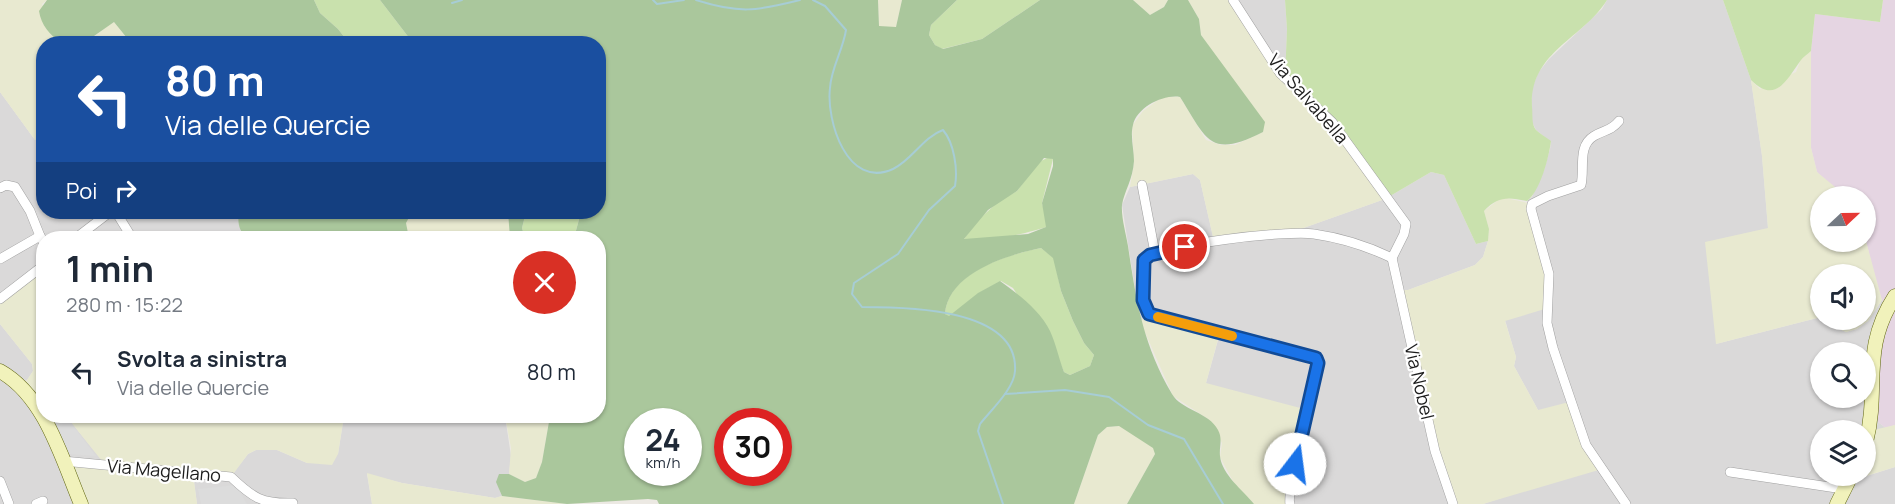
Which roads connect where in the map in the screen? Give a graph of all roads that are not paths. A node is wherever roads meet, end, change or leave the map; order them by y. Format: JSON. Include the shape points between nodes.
{"nodes":[{"id":1,"x":1233,"y":0,"type":"edge"},
{"id":2,"x":1619,"y":122,"type":"dead end"},
{"id":3,"x":1142,"y":185,"type":"dead end"},
{"id":4,"x":0,"y":188,"type":"edge"},
{"id":5,"x":101,"y":219,"type":"edge"},
{"id":6,"x":39,"y":231,"type":"edge"},
{"id":7,"x":85,"y":231,"type":"edge"},
{"id":8,"x":36,"y":242,"type":"edge"},
{"id":9,"x":1155,"y":253,"type":"junction"},
{"id":10,"x":1392,"y":258,"type":"junction"},
{"id":11,"x":0,"y":259,"type":"edge"},
{"id":12,"x":36,"y":271,"type":"edge"},
{"id":13,"x":1895,"y":296,"type":"edge"},
{"id":14,"x":0,"y":299,"type":"edge"},
{"id":15,"x":0,"y":371,"type":"edge"},
{"id":16,"x":36,"y":407,"type":"edge"},
{"id":17,"x":1868,"y":420,"type":"edge"},
{"id":18,"x":44,"y":423,"type":"edge"},
{"id":19,"x":63,"y":461,"type":"junction"},
{"id":20,"x":1730,"y":472,"type":"dead end"},
{"id":21,"x":0,"y":482,"type":"edge"},
{"id":22,"x":1845,"y":486,"type":"edge"},
{"id":23,"x":1843,"y":489,"type":"junction"},
{"id":24,"x":293,"y":503,"type":"edge"},
{"id":25,"x":9,"y":504,"type":"edge"},
{"id":26,"x":81,"y":504,"type":"edge"},
{"id":27,"x":1290,"y":504,"type":"edge"},
{"id":28,"x":1453,"y":504,"type":"edge"},
{"id":29,"x":1626,"y":504,"type":"edge"},
{"id":30,"x":1837,"y":504,"type":"edge"}],
"edges":[{"from":1,"to":10,"type":"street","name":"Via Salvabella","via":[[1280,73],[1332,122],[1385,199],[1399,212],[1406,224]]},
{"from":2,"to":29,"type":"street","via":[[1585,145],[1581,185],[1540,199],[1531,209],[1549,274],[1547,323],[1553,348],[1586,445]]},
{"from":3,"to":9,"type":"street"},
{"from":4,"to":6,"type":"street","via":[[15,187]]},
{"from":5,"to":7,"type":"street"},
{"from":8,"to":11,"type":"street"},
{"from":9,"to":10,"type":"street","via":[[1310,233],[1350,241]]},
{"from":9,"to":27,"type":"street","via":[[1144,260],[1142,269],[1143,300],[1149,314],[1316,358],[1288,498]]},
{"from":10,"to":28,"type":"street","name":"Via Nobel","via":[[1435,452]]},
{"from":12,"to":14,"type":"street"},
{"from":13,"to":17,"type":"street","via":[[1878,327],[1873,347]]},
{"from":15,"to":16,"type":"street","via":[[19,385]]},
{"from":18,"to":19,"type":"street"},
{"from":19,"to":24,"type":"street","name":"Via Magellano","via":[[231,477],[249,494],[268,503]]},
{"from":19,"to":26,"type":"street"},
{"from":20,"to":23,"type":"street"},
{"from":21,"to":25,"type":"street"},
{"from":22,"to":23,"type":"street"},
{"from":23,"to":30,"type":"street"}]}
